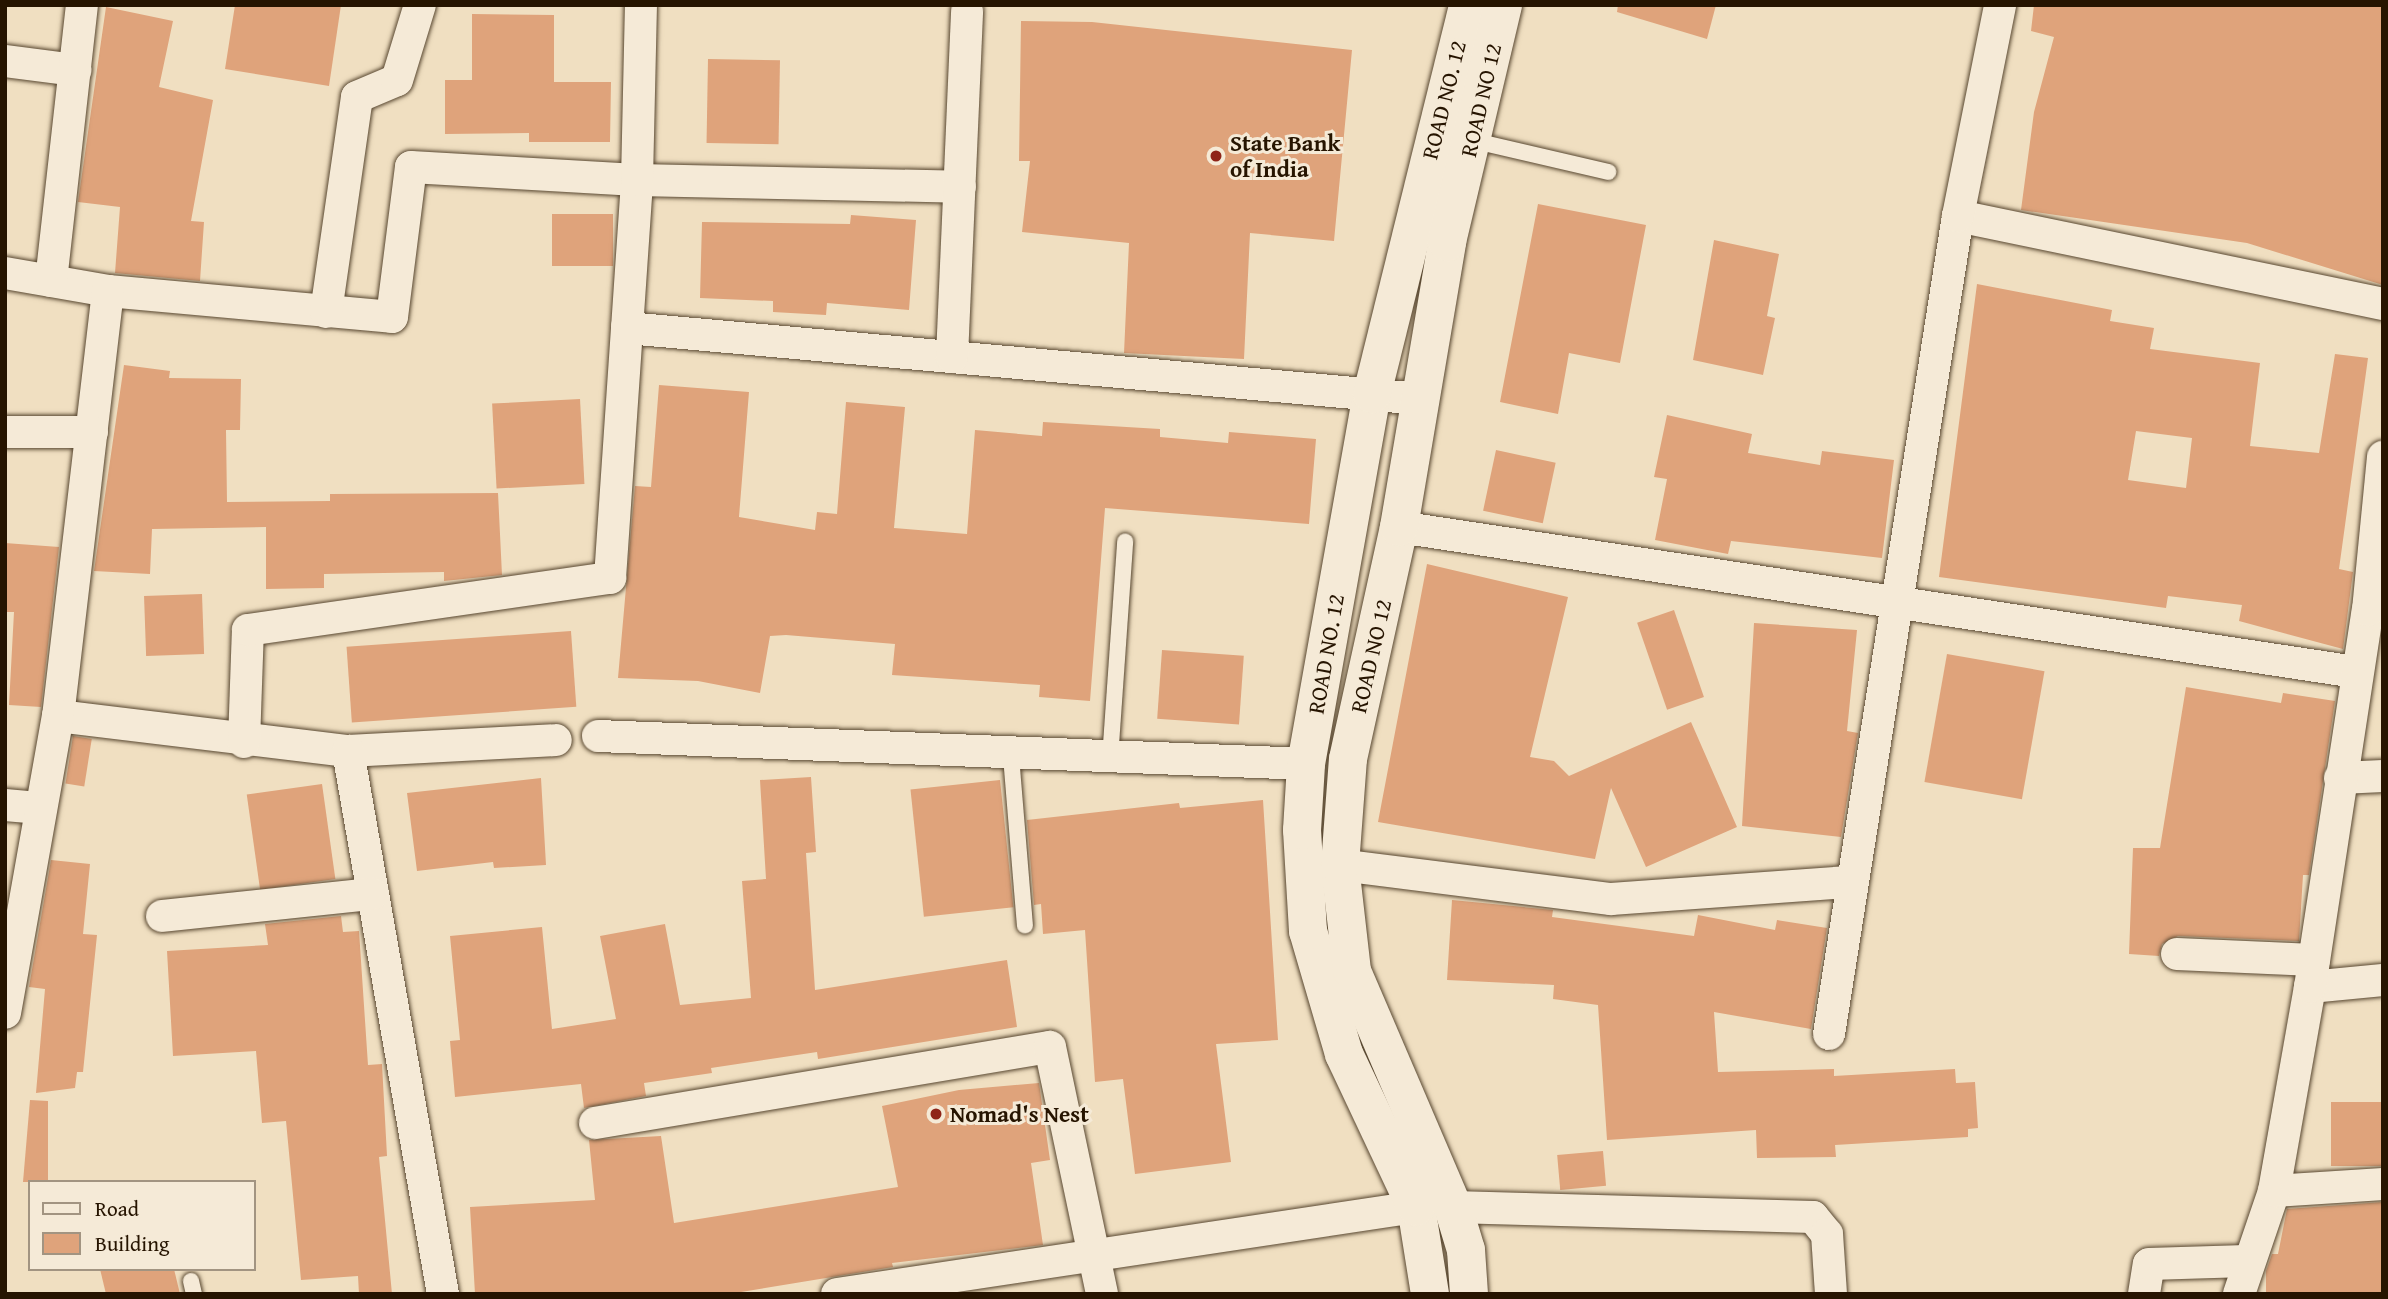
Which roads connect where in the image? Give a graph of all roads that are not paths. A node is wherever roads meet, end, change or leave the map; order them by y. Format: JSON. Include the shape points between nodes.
{"nodes":[{"id":1,"x":82,"y":5,"type":"edge"},
{"id":2,"x":420,"y":5,"type":"edge"},
{"id":3,"x":641,"y":5,"type":"edge"},
{"id":4,"x":1468,"y":5,"type":"edge"},
{"id":5,"x":1503,"y":5,"type":"edge"},
{"id":6,"x":2000,"y":5,"type":"edge"},
{"id":7,"x":967,"y":11,"type":"dead end"},
{"id":8,"x":5,"y":61,"type":"edge"},
{"id":9,"x":75,"y":70,"type":"junction"},
{"id":10,"x":1471,"y":140,"type":"junction"},
{"id":11,"x":1608,"y":172,"type":"dead end"},
{"id":12,"x":637,"y":180,"type":"junction"},
{"id":13,"x":960,"y":187,"type":"junction"},
{"id":14,"x":1958,"y":216,"type":"junction"},
{"id":15,"x":5,"y":274,"type":"edge"},
{"id":16,"x":51,"y":281,"type":"junction"},
{"id":17,"x":108,"y":291,"type":"junction"},
{"id":18,"x":2383,"y":304,"type":"edge"},
{"id":19,"x":326,"y":312,"type":"junction"},
{"id":20,"x":627,"y":328,"type":"junction"},
{"id":21,"x":952,"y":357,"type":"junction"},
{"id":22,"x":1372,"y":394,"type":"junction"},
{"id":23,"x":1421,"y":399,"type":"junction"},
{"id":24,"x":5,"y":432,"type":"edge"},
{"id":25,"x":92,"y":432,"type":"junction"},
{"id":26,"x":2383,"y":457,"type":"edge"},
{"id":27,"x":1399,"y":527,"type":"junction"},
{"id":28,"x":1125,"y":542,"type":"dead end"},
{"id":29,"x":1895,"y":602,"type":"junction"},
{"id":30,"x":2375,"y":610,"type":"edge"},
{"id":31,"x":2355,"y":672,"type":"junction"},
{"id":32,"x":58,"y":716,"type":"junction"},
{"id":33,"x":598,"y":736,"type":"dead end"},
{"id":34,"x":556,"y":740,"type":"dead end"},
{"id":35,"x":244,"y":742,"type":"junction"},
{"id":36,"x":348,"y":751,"type":"junction"},
{"id":37,"x":1011,"y":756,"type":"junction"},
{"id":38,"x":1110,"y":759,"type":"junction"},
{"id":39,"x":1306,"y":764,"type":"junction"},
{"id":40,"x":2383,"y":776,"type":"edge"},
{"id":41,"x":2340,"y":778,"type":"junction"},
{"id":42,"x":5,"y":805,"type":"edge"},
{"id":43,"x":41,"y":808,"type":"junction"},
{"id":44,"x":1340,"y":866,"type":"junction"},
{"id":45,"x":1849,"y":882,"type":"junction"},
{"id":46,"x":373,"y":894,"type":"junction"},
{"id":47,"x":162,"y":916,"type":"dead end"},
{"id":48,"x":1025,"y":925,"type":"dead end"},
{"id":49,"x":2177,"y":954,"type":"dead end"},
{"id":50,"x":2312,"y":973,"type":"junction"},
{"id":51,"x":2383,"y":980,"type":"edge"},
{"id":52,"x":5,"y":1013,"type":"edge"},
{"id":53,"x":1829,"y":1034,"type":"dead end"},
{"id":54,"x":595,"y":1124,"type":"dead end"},
{"id":55,"x":2383,"y":1184,"type":"edge"},
{"id":56,"x":2274,"y":1191,"type":"junction"},
{"id":57,"x":1435,"y":1207,"type":"junction"},
{"id":58,"x":1095,"y":1255,"type":"junction"},
{"id":59,"x":2246,"y":1261,"type":"junction"},
{"id":60,"x":443,"y":1294,"type":"edge"},
{"id":61,"x":837,"y":1294,"type":"edge"},
{"id":62,"x":1102,"y":1294,"type":"edge"},
{"id":63,"x":1430,"y":1294,"type":"edge"},
{"id":64,"x":1469,"y":1294,"type":"edge"},
{"id":65,"x":1831,"y":1294,"type":"edge"},
{"id":66,"x":2144,"y":1294,"type":"edge"},
{"id":67,"x":2239,"y":1294,"type":"edge"}],
"edges":[{"from":1,"to":9,"type":"street"},
{"from":2,"to":19,"type":"street","via":[[397,80],[357,97]]},
{"from":3,"to":12,"type":"street"},
{"from":4,"to":22,"type":"main road","name":"ROAD NO. 12"},
{"from":5,"to":10,"type":"main road","name":"ROAD NO 12"},
{"from":6,"to":14,"type":"street"},
{"from":7,"to":13,"type":"street"},
{"from":8,"to":9,"type":"street"},
{"from":9,"to":16,"type":"street"},
{"from":10,"to":11,"type":"lane"},
{"from":10,"to":23,"type":"main road","name":"ROAD NO 12"},
{"from":12,"to":13,"type":"street"},
{"from":12,"to":19,"type":"street","via":[[411,167],[392,317]]},
{"from":12,"to":20,"type":"street"},
{"from":13,"to":21,"type":"street"},
{"from":14,"to":18,"type":"street"},
{"from":14,"to":29,"type":"street"},
{"from":15,"to":16,"type":"street"},
{"from":16,"to":17,"type":"street"},
{"from":17,"to":19,"type":"street"},
{"from":17,"to":25,"type":"street"},
{"from":20,"to":21,"type":"street"},
{"from":20,"to":35,"type":"street","via":[[610,578],[248,630]]},
{"from":21,"to":22,"type":"street"},
{"from":22,"to":23,"type":"street"},
{"from":22,"to":39,"type":"main road","name":"ROAD NO. 12"},
{"from":23,"to":27,"type":"main road","name":"ROAD NO 12"},
{"from":24,"to":25,"type":"street"},
{"from":25,"to":32,"type":"street"},
{"from":26,"to":30,"type":"street"},
{"from":27,"to":29,"type":"street"},
{"from":27,"to":44,"type":"main road","name":"ROAD NO 12","via":[[1348,760]]},
{"from":28,"to":38,"type":"lane"},
{"from":29,"to":31,"type":"street"},
{"from":29,"to":45,"type":"street"},
{"from":30,"to":31,"type":"street"},
{"from":31,"to":41,"type":"street"},
{"from":32,"to":35,"type":"street"},
{"from":32,"to":43,"type":"street"},
{"from":33,"to":37,"type":"street"},
{"from":34,"to":36,"type":"street"},
{"from":35,"to":36,"type":"street"},
{"from":36,"to":46,"type":"street"},
{"from":37,"to":38,"type":"street"},
{"from":37,"to":48,"type":"lane"},
{"from":38,"to":39,"type":"street"},
{"from":39,"to":57,"type":"main road","name":"ROAD NO. 12","via":[[1301,830],[1308,931],[1344,1054]]},
{"from":40,"to":41,"type":"street"},
{"from":41,"to":50,"type":"street"},
{"from":42,"to":43,"type":"street"},
{"from":43,"to":52,"type":"street"},
{"from":44,"to":45,"type":"street","via":[[1611,899]]},
{"from":44,"to":57,"type":"main road","name":"ROAD NO 12","via":[[1352,971]]},
{"from":45,"to":53,"type":"street"},
{"from":46,"to":47,"type":"street"},
{"from":46,"to":60,"type":"street"},
{"from":49,"to":50,"type":"street"},
{"from":50,"to":51,"type":"street"},
{"from":50,"to":56,"type":"street"},
{"from":54,"to":58,"type":"street","via":[[1050,1047]]},
{"from":55,"to":56,"type":"street"},
{"from":56,"to":59,"type":"street"},
{"from":57,"to":58,"type":"street"},
{"from":57,"to":63,"type":"main road","name":"ROAD NO. 12"},
{"from":57,"to":64,"type":"main road","name":"ROAD NO 12","via":[[1465,1250]]},
{"from":57,"to":65,"type":"street","via":[[1813,1217],[1827,1234]]},
{"from":58,"to":61,"type":"street"},
{"from":58,"to":62,"type":"street"},
{"from":59,"to":66,"type":"street","via":[[2149,1264]]},
{"from":59,"to":67,"type":"street"}]}
